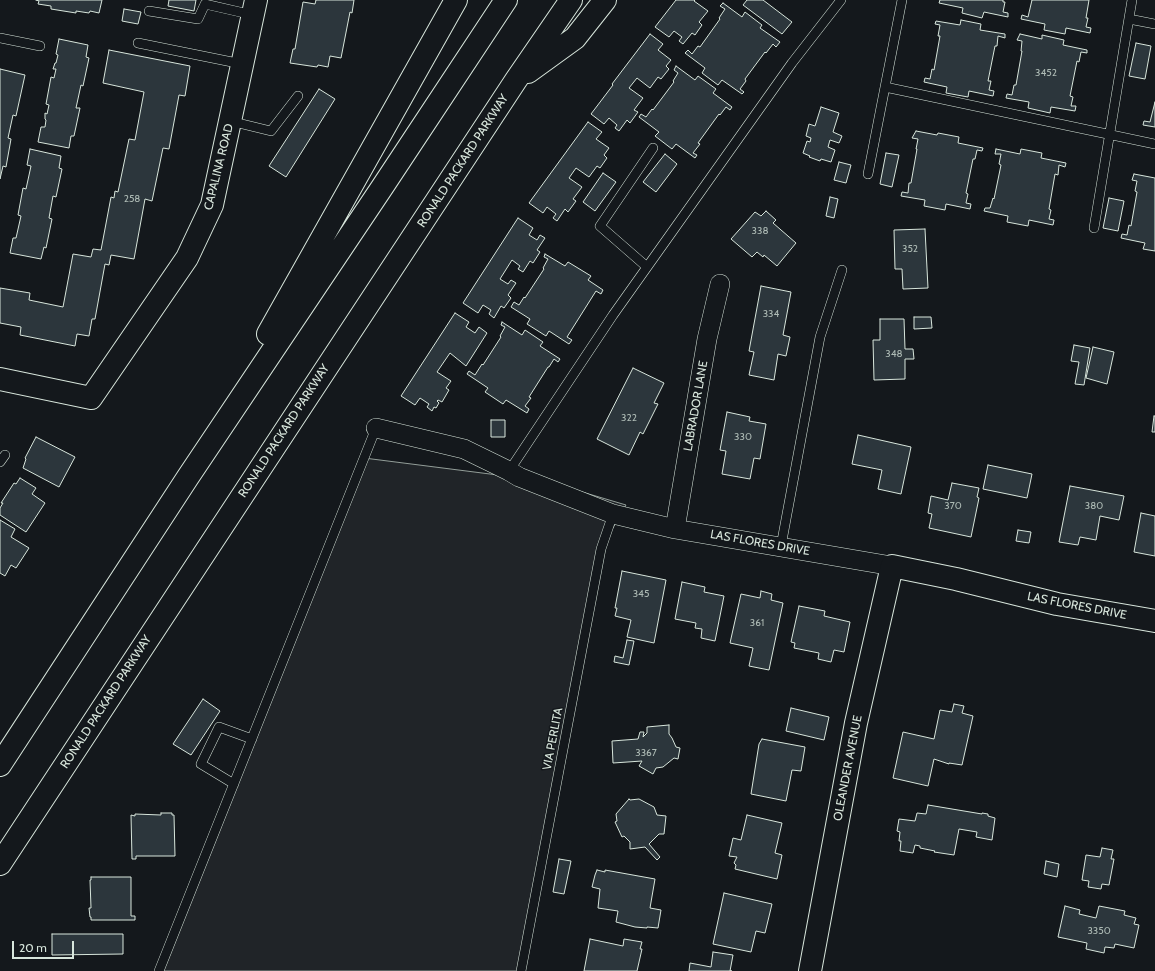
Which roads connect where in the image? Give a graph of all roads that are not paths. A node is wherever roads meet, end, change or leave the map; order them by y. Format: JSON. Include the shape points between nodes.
{"nodes":[{"id":1,"x":456,"y":0,"type":"edge"},
{"id":2,"x":506,"y":0,"type":"edge"},
{"id":3,"x":571,"y":0,"type":"edge"},
{"id":4,"x":605,"y":0,"type":"edge"},
{"id":5,"x":841,"y":0,"type":"edge"},
{"id":6,"x":902,"y":0,"type":"edge"},
{"id":7,"x":1132,"y":0,"type":"edge"},
{"id":8,"x":254,"y":8,"type":"edge"},
{"id":9,"x":149,"y":11,"type":"dead end"},
{"id":10,"x":1129,"y":19,"type":"junction"},
{"id":11,"x":1155,"y":24,"type":"edge"},
{"id":12,"x":0,"y":38,"type":"edge"},
{"id":13,"x":138,"y":43,"type":"dead end"},
{"id":14,"x":40,"y":46,"type":"dead end"},
{"id":15,"x":242,"y":64,"type":"junction"},
{"id":16,"x":516,"y":80,"type":"junction"},
{"id":17,"x":885,"y":87,"type":"junction"},
{"id":18,"x":298,"y":96,"type":"dead end"},
{"id":19,"x":230,"y":121,"type":"junction"},
{"id":20,"x":1110,"y":134,"type":"junction"},
{"id":21,"x":1155,"y":144,"type":"edge"},
{"id":22,"x":652,"y":148,"type":"dead end"},
{"id":23,"x":868,"y":174,"type":"dead end"},
{"id":24,"x":1094,"y":228,"type":"dead end"},
{"id":25,"x":647,"y":267,"type":"junction"},
{"id":26,"x":842,"y":270,"type":"dead end"},
{"id":27,"x":720,"y":284,"type":"dead end"},
{"id":28,"x":0,"y":379,"type":"edge"},
{"id":29,"x":376,"y":428,"type":"joint"},
{"id":30,"x":509,"y":471,"type":"junction"},
{"id":31,"x":188,"y":476,"type":"junction"},
{"id":32,"x":613,"y":514,"type":"junction"},
{"id":33,"x":675,"y":528,"type":"junction"},
{"id":34,"x":781,"y":546,"type":"junction"},
{"id":35,"x":892,"y":566,"type":"junction"},
{"id":36,"x":1155,"y":621,"type":"edge"},
{"id":37,"x":252,"y":738,"type":"junction"},
{"id":38,"x":0,"y":765,"type":"edge"},
{"id":39,"x":234,"y":784,"type":"junction"},
{"id":40,"x":0,"y":864,"type":"edge"},
{"id":41,"x":160,"y":971,"type":"edge"},
{"id":42,"x":521,"y":971,"type":"edge"},
{"id":43,"x":810,"y":971,"type":"edge"}],
"edges":[{"from":1,"to":31,"type":"main road"},
{"from":2,"to":31,"type":"main road"},
{"from":3,"to":16,"type":"main road","name":"RONALD PACKARD PARKWAY"},
{"from":4,"to":16,"type":"main road","via":[[575,38]]},
{"from":5,"to":25,"type":"lane","via":[[787,70]]},
{"from":6,"to":17,"type":"lane"},
{"from":7,"to":10,"type":"lane"},
{"from":8,"to":9,"type":"lane","via":[[205,4],[198,19]]},
{"from":8,"to":15,"type":"main road","name":"CAPALINA ROAD"},
{"from":10,"to":11,"type":"lane"},
{"from":10,"to":20,"type":"lane"},
{"from":12,"to":14,"type":"lane"},
{"from":13,"to":15,"type":"lane"},
{"from":15,"to":19,"type":"main road","name":"CAPALINA ROAD"},
{"from":16,"to":40,"type":"main road","name":"RONALD PACKARD PARKWAY"},
{"from":17,"to":20,"type":"lane"},
{"from":17,"to":23,"type":"lane"},
{"from":18,"to":19,"type":"lane","via":[[271,131]]},
{"from":19,"to":28,"type":"main road","name":"CAPALINA ROAD","via":[[212,205],[187,258],[91,398]]},
{"from":20,"to":21,"type":"lane"},
{"from":20,"to":24,"type":"lane"},
{"from":22,"to":25,"type":"lane","via":[[600,226]]},
{"from":25,"to":30,"type":"lane"},
{"from":26,"to":34,"type":"lane","via":[[820,337]]},
{"from":27,"to":33,"type":"street","name":"LABRADOR LANE","via":[[707,339]]},
{"from":29,"to":30,"type":"street","name":"LAS FLORES DRIVE","via":[[464,449]]},
{"from":29,"to":37,"type":"lane"},
{"from":30,"to":32,"type":"street","name":"LAS FLORES DRIVE"},
{"from":31,"to":38,"type":"main road"},
{"from":32,"to":33,"type":"street","name":"LAS FLORES DRIVE"},
{"from":32,"to":42,"type":"lane","name":"VIA PERLITA","via":[[601,549]]},
{"from":33,"to":34,"type":"street","name":"LAS FLORES DRIVE"},
{"from":34,"to":35,"type":"street","name":"LAS FLORES DRIVE"},
{"from":35,"to":36,"type":"main road","name":"LAS FLORES DRIVE","via":[[1057,604]]},
{"from":35,"to":43,"type":"main road","name":"OLEANDER AVENUE","via":[[856,723]]},
{"from":37,"to":39,"type":"lane"},
{"from":37,"to":39,"type":"lane","via":[[219,728],[201,764]]},
{"from":39,"to":41,"type":"lane"}]}
